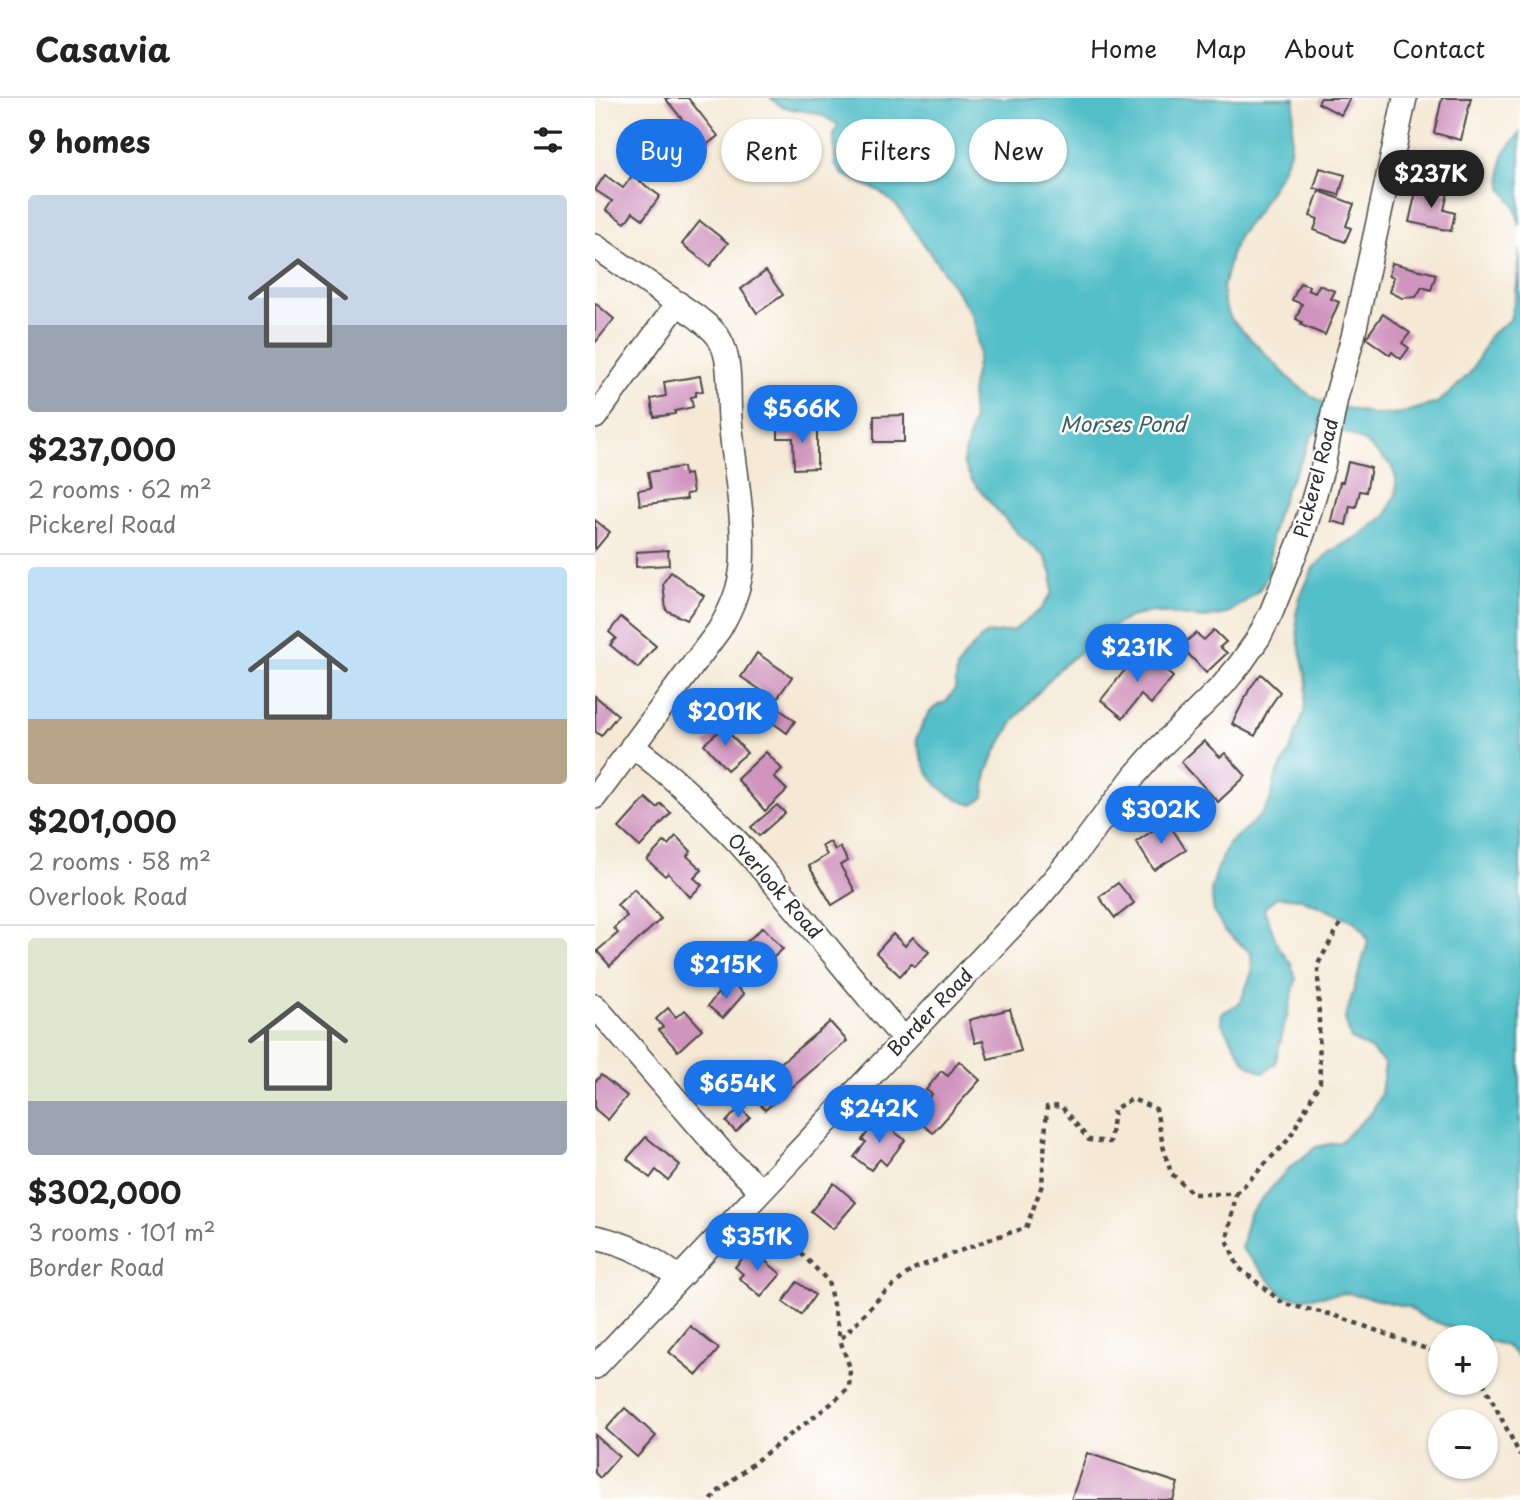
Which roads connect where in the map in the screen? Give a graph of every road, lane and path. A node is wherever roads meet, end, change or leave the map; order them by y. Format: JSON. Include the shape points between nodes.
{"nodes":[{"id":1,"x":1405,"y":98,"type":"edge"},
{"id":2,"x":595,"y":246,"type":"edge"},
{"id":3,"x":678,"y":303,"type":"junction"},
{"id":4,"x":595,"y":417,"type":"edge"},
{"id":5,"x":632,"y":746,"type":"junction"},
{"id":6,"x":595,"y":797,"type":"edge"},
{"id":7,"x":1113,"y":803,"type":"joint"},
{"id":8,"x":1340,"y":924,"type":"dead end"},
{"id":9,"x":595,"y":1006,"type":"edge"},
{"id":10,"x":904,"y":1039,"type":"junction"},
{"id":11,"x":1236,"y":1194,"type":"junction"},
{"id":12,"x":756,"y":1196,"type":"junction"},
{"id":13,"x":595,"y":1237,"type":"edge"},
{"id":14,"x":679,"y":1278,"type":"junction"},
{"id":15,"x":840,"y":1340,"type":"junction"},
{"id":16,"x":1428,"y":1350,"type":"edge"},
{"id":17,"x":595,"y":1367,"type":"edge"},
{"id":18,"x":1490,"y":1395,"type":"edge"},
{"id":19,"x":1520,"y":1455,"type":"edge"},
{"id":20,"x":712,"y":1500,"type":"edge"}],
"edges":[{"from":1,"to":7,"type":"street","name":"Pickerel Road","via":[[1329,439],[1283,587],[1259,637],[1223,685],[1157,750]]},
{"from":2,"to":3,"type":"street"},
{"from":3,"to":4,"type":"street"},
{"from":3,"to":5,"type":"street","via":[[711,329],[725,352],[742,565],[733,603],[719,630]]},
{"from":5,"to":6,"type":"street"},
{"from":5,"to":10,"type":"street","name":"Overlook Road","via":[[715,817]]},
{"from":7,"to":10,"type":"street","name":"Border Road","via":[[1042,894]]},
{"from":8,"to":11,"type":"path","via":[[1318,964],[1320,1082],[1289,1139]]},
{"from":9,"to":12,"type":"street"},
{"from":10,"to":12,"type":"street","name":"Border Road"},
{"from":11,"to":15,"type":"path","via":[[1193,1194],[1171,1173],[1156,1110],[1132,1099],[1114,1110],[1110,1142],[1089,1140],[1061,1106],[1047,1107],[1042,1185],[1026,1228],[913,1269]]},
{"from":11,"to":16,"type":"path","via":[[1227,1240],[1238,1267],[1284,1304],[1334,1315]]},
{"from":12,"to":14,"type":"street","name":"Border Road"},
{"from":12,"to":15,"type":"path","via":[[828,1281]]},
{"from":13,"to":14,"type":"street","via":[[647,1255]]},
{"from":14,"to":17,"type":"street","name":"Border Road"},
{"from":15,"to":20,"type":"path","via":[[850,1368],[849,1388]]},
{"from":18,"to":19,"type":"path"}]}
